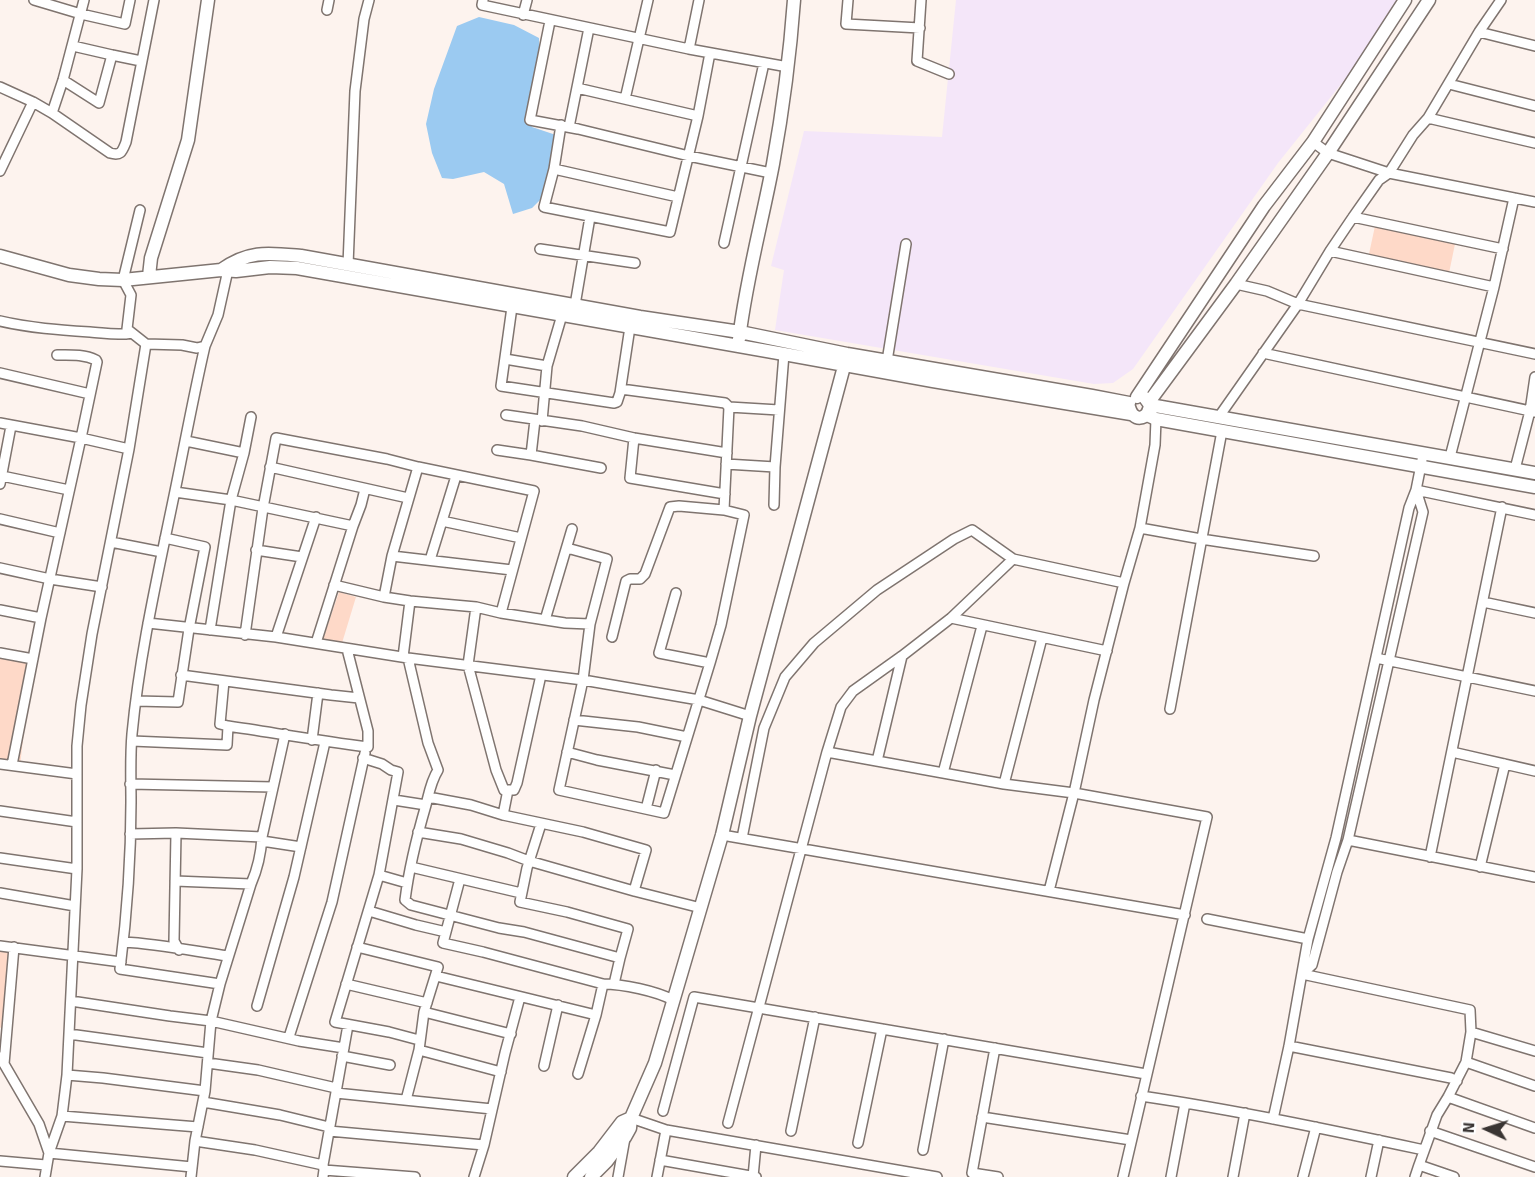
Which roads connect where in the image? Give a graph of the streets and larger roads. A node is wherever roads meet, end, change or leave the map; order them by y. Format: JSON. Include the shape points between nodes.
{"nodes":[{"id":1,"x":34,"y":0,"type":"edge"},
{"id":2,"x":84,"y":0,"type":"edge"},
{"id":3,"x":130,"y":0,"type":"edge"},
{"id":4,"x":154,"y":0,"type":"edge"},
{"id":5,"x":208,"y":0,"type":"edge"},
{"id":6,"x":369,"y":0,"type":"edge"},
{"id":7,"x":483,"y":0,"type":"edge"},
{"id":8,"x":527,"y":0,"type":"edge"},
{"id":9,"x":648,"y":0,"type":"edge"},
{"id":10,"x":794,"y":0,"type":"edge"},
{"id":11,"x":848,"y":0,"type":"edge"},
{"id":12,"x":921,"y":0,"type":"edge"},
{"id":13,"x":1405,"y":0,"type":"edge"},
{"id":14,"x":1429,"y":0,"type":"edge"},
{"id":15,"x":1502,"y":0,"type":"edge"},
{"id":16,"x":696,"y":1,"type":"edge"},
{"id":17,"x":56,"y":3,"type":"edge"},
{"id":18,"x":81,"y":14,"type":"junction"},
{"id":19,"x":523,"y":15,"type":"junction"},
{"id":20,"x":550,"y":21,"type":"junction"},
{"id":21,"x":589,"y":28,"type":"junction"},
{"id":22,"x":920,"y":28,"type":"junction"},
{"id":23,"x":1479,"y":32,"type":"junction"},
{"id":24,"x":639,"y":38,"type":"junction"},
{"id":25,"x":72,"y":46,"type":"junction"},
{"id":26,"x":1535,"y":46,"type":"edge"},
{"id":27,"x":688,"y":49,"type":"junction"},
{"id":28,"x":710,"y":53,"type":"junction"},
{"id":29,"x":112,"y":56,"type":"junction"},
{"id":30,"x":141,"y":61,"type":"junction"},
{"id":31,"x":764,"y":63,"type":"junction"},
{"id":32,"x":788,"y":67,"type":"junction"},
{"id":33,"x":948,"y":74,"type":"dead end"},
{"id":34,"x":63,"y":80,"type":"junction"},
{"id":35,"x":1449,"y":84,"type":"junction"},
{"id":36,"x":0,"y":87,"type":"edge"},
{"id":37,"x":577,"y":88,"type":"junction"},
{"id":38,"x":625,"y":99,"type":"junction"},
{"id":39,"x":33,"y":102,"type":"junction"},
{"id":40,"x":1535,"y":106,"type":"edge"},
{"id":41,"x":52,"y":113,"type":"junction"},
{"id":42,"x":699,"y":116,"type":"junction"},
{"id":43,"x":1428,"y":118,"type":"junction"},
{"id":44,"x":565,"y":126,"type":"junction"},
{"id":45,"x":1313,"y":142,"type":"junction"},
{"id":46,"x":1535,"y":143,"type":"edge"},
{"id":47,"x":1328,"y":153,"type":"junction"},
{"id":48,"x":689,"y":156,"type":"junction"},
{"id":49,"x":3,"y":158,"type":"edge"},
{"id":50,"x":740,"y":166,"type":"junction"},
{"id":51,"x":554,"y":169,"type":"junction"},
{"id":52,"x":0,"y":171,"type":"edge"},
{"id":53,"x":1389,"y":172,"type":"junction"},
{"id":54,"x":771,"y":173,"type":"junction"},
{"id":55,"x":678,"y":197,"type":"junction"},
{"id":56,"x":1514,"y":198,"type":"junction"},
{"id":57,"x":1535,"y":202,"type":"edge"},
{"id":58,"x":140,"y":210,"type":"dead end"},
{"id":59,"x":590,"y":217,"type":"junction"},
{"id":60,"x":1353,"y":217,"type":"junction"},
{"id":61,"x":724,"y":243,"type":"dead end"},
{"id":62,"x":906,"y":244,"type":"dead end"},
{"id":63,"x":540,"y":249,"type":"dead end"},
{"id":64,"x":1503,"y":249,"type":"junction"},
{"id":65,"x":1330,"y":251,"type":"junction"},
{"id":66,"x":583,"y":255,"type":"junction"},
{"id":67,"x":0,"y":256,"type":"edge"},
{"id":68,"x":286,"y":261,"type":"junction"},
{"id":69,"x":635,"y":262,"type":"dead end"},
{"id":70,"x":348,"y":265,"type":"junction"},
{"id":71,"x":225,"y":270,"type":"junction"},
{"id":72,"x":149,"y":276,"type":"junction"},
{"id":73,"x":123,"y":279,"type":"junction"},
{"id":74,"x":1236,"y":284,"type":"junction"},
{"id":75,"x":1494,"y":287,"type":"junction"},
{"id":76,"x":1298,"y":304,"type":"junction"},
{"id":77,"x":575,"y":305,"type":"junction"},
{"id":78,"x":512,"y":307,"type":"junction"},
{"id":79,"x":562,"y":315,"type":"junction"},
{"id":80,"x":0,"y":321,"type":"edge"},
{"id":81,"x":630,"y":327,"type":"junction"},
{"id":82,"x":740,"y":332,"type":"junction"},
{"id":83,"x":132,"y":333,"type":"junction"},
{"id":84,"x":1480,"y":342,"type":"junction"},
{"id":85,"x":147,"y":344,"type":"junction"},
{"id":86,"x":205,"y":346,"type":"junction"},
{"id":87,"x":738,"y":346,"type":"junction"},
{"id":88,"x":784,"y":354,"type":"junction"},
{"id":89,"x":1263,"y":354,"type":"junction"},
{"id":90,"x":1535,"y":354,"type":"edge"},
{"id":91,"x":57,"y":355,"type":"dead end"},
{"id":92,"x":505,"y":359,"type":"junction"},
{"id":93,"x":845,"y":360,"type":"junction"},
{"id":94,"x":887,"y":361,"type":"junction"},
{"id":95,"x":548,"y":366,"type":"junction"},
{"id":96,"x":0,"y":373,"type":"edge"},
{"id":97,"x":1535,"y":377,"type":"edge"},
{"id":98,"x":621,"y":389,"type":"junction"},
{"id":99,"x":90,"y":393,"type":"junction"},
{"id":100,"x":544,"y":394,"type":"junction"},
{"id":101,"x":1466,"y":397,"type":"junction"},
{"id":102,"x":729,"y":407,"type":"junction"},
{"id":103,"x":1143,"y":408,"type":"junction"},
{"id":104,"x":779,"y":410,"type":"junction"},
{"id":105,"x":1533,"y":411,"type":"edge"},
{"id":106,"x":506,"y":415,"type":"dead end"},
{"id":107,"x":251,"y":417,"type":"dead end"},
{"id":108,"x":1218,"y":418,"type":"junction"},
{"id":109,"x":538,"y":420,"type":"junction"},
{"id":110,"x":0,"y":423,"type":"edge"},
{"id":111,"x":11,"y":426,"type":"junction"},
{"id":112,"x":1222,"y":431,"type":"junction"},
{"id":113,"x":81,"y":438,"type":"junction"},
{"id":114,"x":634,"y":438,"type":"junction"},
{"id":115,"x":186,"y":441,"type":"junction"},
{"id":116,"x":129,"y":449,"type":"junction"},
{"id":117,"x":496,"y":450,"type":"dead end"},
{"id":118,"x":244,"y":453,"type":"junction"},
{"id":119,"x":727,"y":453,"type":"junction"},
{"id":120,"x":1424,"y":453,"type":"junction"},
{"id":121,"x":531,"y":455,"type":"junction"},
{"id":122,"x":1450,"y":458,"type":"junction"},
{"id":123,"x":726,"y":464,"type":"junction"},
{"id":124,"x":270,"y":467,"type":"junction"},
{"id":125,"x":418,"y":467,"type":"junction"},
{"id":126,"x":775,"y":467,"type":"junction"},
{"id":127,"x":1421,"y":467,"type":"junction"},
{"id":128,"x":601,"y":468,"type":"dead end"},
{"id":129,"x":1515,"y":470,"type":"junction"},
{"id":130,"x":1535,"y":473,"type":"edge"},
{"id":131,"x":456,"y":476,"type":"junction"},
{"id":132,"x":1,"y":480,"type":"edge"},
{"id":133,"x":1535,"y":487,"type":"edge"},
{"id":134,"x":365,"y":489,"type":"junction"},
{"id":135,"x":69,"y":490,"type":"junction"},
{"id":136,"x":1416,"y":490,"type":"junction"},
{"id":137,"x":175,"y":492,"type":"junction"},
{"id":138,"x":725,"y":494,"type":"junction"},
{"id":139,"x":408,"y":498,"type":"junction"},
{"id":140,"x":231,"y":500,"type":"junction"},
{"id":141,"x":774,"y":505,"type":"dead end"},
{"id":142,"x":1502,"y":507,"type":"junction"},
{"id":143,"x":263,"y":508,"type":"junction"},
{"id":144,"x":724,"y":510,"type":"junction"},
{"id":145,"x":1535,"y":515,"type":"edge"},
{"id":146,"x":316,"y":517,"type":"junction"},
{"id":147,"x":0,"y":519,"type":"edge"},
{"id":148,"x":442,"y":520,"type":"junction"},
{"id":149,"x":353,"y":526,"type":"junction"},
{"id":150,"x":1140,"y":528,"type":"junction"},
{"id":151,"x":572,"y":529,"type":"dead end"},
{"id":152,"x":60,"y":533,"type":"junction"},
{"id":153,"x":165,"y":538,"type":"junction"},
{"id":154,"x":521,"y":538,"type":"junction"},
{"id":155,"x":1201,"y":539,"type":"junction"},
{"id":156,"x":111,"y":542,"type":"junction"},
{"id":157,"x":567,"y":548,"type":"junction"},
{"id":158,"x":256,"y":550,"type":"junction"},
{"id":159,"x":162,"y":552,"type":"junction"},
{"id":160,"x":392,"y":556,"type":"junction"},
{"id":161,"x":1314,"y":556,"type":"dead end"},
{"id":162,"x":302,"y":557,"type":"junction"},
{"id":163,"x":1013,"y":559,"type":"junction"},
{"id":164,"x":430,"y":560,"type":"junction"},
{"id":165,"x":0,"y":568,"type":"edge"},
{"id":166,"x":512,"y":570,"type":"junction"},
{"id":167,"x":50,"y":579,"type":"junction"},
{"id":168,"x":1124,"y":583,"type":"junction"},
{"id":169,"x":334,"y":585,"type":"junction"},
{"id":170,"x":102,"y":587,"type":"junction"},
{"id":171,"x":676,"y":593,"type":"dead end"},
{"id":172,"x":384,"y":597,"type":"junction"},
{"id":173,"x":410,"y":601,"type":"junction"},
{"id":174,"x":1483,"y":602,"type":"junction"},
{"id":175,"x":476,"y":607,"type":"junction"},
{"id":176,"x":0,"y":610,"type":"edge"},
{"id":177,"x":501,"y":613,"type":"junction"},
{"id":178,"x":1535,"y":613,"type":"edge"},
{"id":179,"x":40,"y":618,"type":"junction"},
{"id":180,"x":951,"y":618,"type":"junction"},
{"id":181,"x":545,"y":620,"type":"junction"},
{"id":182,"x":148,"y":623,"type":"junction"},
{"id":183,"x":590,"y":624,"type":"junction"},
{"id":184,"x":982,"y":626,"type":"junction"},
{"id":185,"x":189,"y":628,"type":"junction"},
{"id":186,"x":210,"y":630,"type":"junction"},
{"id":187,"x":245,"y":635,"type":"junction"},
{"id":188,"x":276,"y":637,"type":"junction"},
{"id":189,"x":612,"y":637,"type":"dead end"},
{"id":190,"x":1041,"y":638,"type":"junction"},
{"id":191,"x":316,"y":643,"type":"junction"},
{"id":192,"x":347,"y":649,"type":"junction"},
{"id":193,"x":1107,"y":651,"type":"junction"},
{"id":194,"x":0,"y":653,"type":"edge"},
{"id":195,"x":902,"y":656,"type":"junction"},
{"id":196,"x":406,"y":657,"type":"junction"},
{"id":197,"x":1376,"y":658,"type":"junction"},
{"id":198,"x":33,"y":659,"type":"junction"},
{"id":199,"x":1390,"y":660,"type":"junction"},
{"id":200,"x":710,"y":663,"type":"junction"},
{"id":201,"x":468,"y":664,"type":"junction"},
{"id":202,"x":181,"y":675,"type":"junction"},
{"id":203,"x":541,"y":675,"type":"junction"},
{"id":204,"x":1468,"y":677,"type":"junction"},
{"id":205,"x":583,"y":680,"type":"junction"},
{"id":206,"x":224,"y":681,"type":"junction"},
{"id":207,"x":1535,"y":691,"type":"edge"},
{"id":208,"x":318,"y":693,"type":"junction"},
{"id":209,"x":358,"y":698,"type":"junction"},
{"id":210,"x":699,"y":700,"type":"junction"},
{"id":211,"x":136,"y":701,"type":"junction"},
{"id":212,"x":1170,"y":709,"type":"dead end"},
{"id":213,"x":750,"y":716,"type":"junction"},
{"id":214,"x":574,"y":720,"type":"junction"},
{"id":215,"x":228,"y":726,"type":"junction"},
{"id":216,"x":285,"y":734,"type":"junction"},
{"id":217,"x":687,"y":737,"type":"junction"},
{"id":218,"x":312,"y":740,"type":"junction"},
{"id":219,"x":132,"y":741,"type":"junction"},
{"id":220,"x":325,"y":742,"type":"junction"},
{"id":221,"x":368,"y":747,"type":"junction"},
{"id":222,"x":567,"y":752,"type":"junction"},
{"id":223,"x":827,"y":752,"type":"junction"},
{"id":224,"x":1452,"y":752,"type":"junction"},
{"id":225,"x":363,"y":758,"type":"junction"},
{"id":226,"x":878,"y":761,"type":"junction"},
{"id":227,"x":0,"y":764,"type":"edge"},
{"id":228,"x":1505,"y":764,"type":"junction"},
{"id":229,"x":12,"y":765,"type":"junction"},
{"id":230,"x":656,"y":770,"type":"junction"},
{"id":231,"x":1535,"y":771,"type":"edge"},
{"id":232,"x":944,"y":773,"type":"junction"},
{"id":233,"x":77,"y":774,"type":"junction"},
{"id":234,"x":675,"y":775,"type":"junction"},
{"id":235,"x":130,"y":784,"type":"junction"},
{"id":236,"x":1004,"y":784,"type":"junction"},
{"id":237,"x":273,"y":787,"type":"junction"},
{"id":238,"x":508,"y":790,"type":"junction"},
{"id":239,"x":1074,"y":793,"type":"junction"},
{"id":240,"x":394,"y":800,"type":"junction"},
{"id":241,"x":427,"y":801,"type":"junction"},
{"id":242,"x":646,"y":809,"type":"junction"},
{"id":243,"x":0,"y":811,"type":"edge"},
{"id":244,"x":503,"y":815,"type":"junction"},
{"id":245,"x":77,"y":822,"type":"junction"},
{"id":246,"x":541,"y":824,"type":"junction"},
{"id":247,"x":418,"y":832,"type":"junction"},
{"id":248,"x":176,"y":833,"type":"junction"},
{"id":249,"x":130,"y":834,"type":"junction"},
{"id":250,"x":722,"y":835,"type":"junction"},
{"id":251,"x":742,"y":838,"type":"junction"},
{"id":252,"x":262,"y":839,"type":"junction"},
{"id":253,"x":1348,"y":840,"type":"junction"},
{"id":254,"x":301,"y":847,"type":"junction"},
{"id":255,"x":802,"y":849,"type":"junction"},
{"id":256,"x":1430,"y":857,"type":"junction"},
{"id":257,"x":0,"y":858,"type":"edge"},
{"id":258,"x":529,"y":861,"type":"junction"},
{"id":259,"x":411,"y":867,"type":"junction"},
{"id":260,"x":1480,"y":867,"type":"junction"},
{"id":261,"x":77,"y":869,"type":"junction"},
{"id":262,"x":379,"y":874,"type":"junction"},
{"id":263,"x":1535,"y":877,"type":"edge"},
{"id":264,"x":460,"y":879,"type":"junction"},
{"id":265,"x":175,"y":881,"type":"junction"},
{"id":266,"x":407,"y":883,"type":"junction"},
{"id":267,"x":250,"y":884,"type":"junction"},
{"id":268,"x":634,"y":891,"type":"junction"},
{"id":269,"x":1049,"y":891,"type":"junction"},
{"id":270,"x":0,"y":893,"type":"edge"},
{"id":271,"x":521,"y":893,"type":"junction"},
{"id":272,"x":75,"y":906,"type":"junction"},
{"id":273,"x":701,"y":908,"type":"junction"},
{"id":274,"x":369,"y":911,"type":"junction"},
{"id":275,"x":451,"y":915,"type":"junction"},
{"id":276,"x":1185,"y":915,"type":"junction"},
{"id":277,"x":1207,"y":919,"type":"dead end"},
{"id":278,"x":446,"y":932,"type":"junction"},
{"id":279,"x":1308,"y":939,"type":"junction"},
{"id":280,"x":123,"y":942,"type":"junction"},
{"id":281,"x":0,"y":946,"type":"edge"},
{"id":282,"x":15,"y":947,"type":"junction"},
{"id":283,"x":357,"y":947,"type":"junction"},
{"id":284,"x":179,"y":950,"type":"junction"},
{"id":285,"x":73,"y":955,"type":"junction"},
{"id":286,"x":228,"y":956,"type":"junction"},
{"id":287,"x":620,"y":958,"type":"junction"},
{"id":288,"x":121,"y":962,"type":"junction"},
{"id":289,"x":1302,"y":974,"type":"junction"},
{"id":290,"x":436,"y":976,"type":"junction"},
{"id":291,"x":220,"y":984,"type":"junction"},
{"id":292,"x":346,"y":984,"type":"junction"},
{"id":293,"x":603,"y":984,"type":"junction"},
{"id":294,"x":614,"y":984,"type":"junction"},
{"id":295,"x":520,"y":997,"type":"junction"},
{"id":296,"x":673,"y":1000,"type":"junction"},
{"id":297,"x":71,"y":1001,"type":"junction"},
{"id":298,"x":558,"y":1005,"type":"junction"},
{"id":299,"x":257,"y":1006,"type":"dead end"},
{"id":300,"x":426,"y":1008,"type":"junction"},
{"id":301,"x":758,"y":1008,"type":"junction"},
{"id":302,"x":596,"y":1015,"type":"junction"},
{"id":303,"x":815,"y":1017,"type":"junction"},
{"id":304,"x":211,"y":1021,"type":"junction"},
{"id":305,"x":348,"y":1025,"type":"junction"},
{"id":306,"x":882,"y":1029,"type":"junction"},
{"id":307,"x":1471,"y":1032,"type":"junction"},
{"id":308,"x":69,"y":1034,"type":"junction"},
{"id":309,"x":510,"y":1034,"type":"junction"},
{"id":310,"x":289,"y":1037,"type":"junction"},
{"id":311,"x":944,"y":1039,"type":"junction"},
{"id":312,"x":419,"y":1045,"type":"junction"},
{"id":313,"x":1289,"y":1046,"type":"junction"},
{"id":314,"x":995,"y":1048,"type":"junction"},
{"id":315,"x":1535,"y":1051,"type":"edge"},
{"id":316,"x":343,"y":1052,"type":"junction"},
{"id":317,"x":208,"y":1053,"type":"junction"},
{"id":318,"x":2,"y":1060,"type":"edge"},
{"id":319,"x":1466,"y":1062,"type":"junction"},
{"id":320,"x":208,"y":1063,"type":"junction"},
{"id":321,"x":390,"y":1065,"type":"dead end"},
{"id":322,"x":544,"y":1066,"type":"dead end"},
{"id":323,"x":501,"y":1072,"type":"junction"},
{"id":324,"x":578,"y":1074,"type":"dead end"},
{"id":325,"x":1146,"y":1074,"type":"junction"},
{"id":326,"x":67,"y":1075,"type":"junction"},
{"id":327,"x":1457,"y":1081,"type":"junction"},
{"id":328,"x":1535,"y":1086,"type":"edge"},
{"id":329,"x":205,"y":1091,"type":"junction"},
{"id":330,"x":336,"y":1091,"type":"junction"},
{"id":331,"x":1141,"y":1096,"type":"junction"},
{"id":332,"x":1448,"y":1097,"type":"junction"},
{"id":333,"x":406,"y":1100,"type":"junction"},
{"id":334,"x":203,"y":1102,"type":"junction"},
{"id":335,"x":1185,"y":1102,"type":"junction"},
{"id":336,"x":492,"y":1109,"type":"junction"},
{"id":337,"x":663,"y":1111,"type":"dead end"},
{"id":338,"x":1245,"y":1113,"type":"junction"},
{"id":339,"x":62,"y":1116,"type":"junction"},
{"id":340,"x":982,"y":1117,"type":"junction"},
{"id":341,"x":631,"y":1118,"type":"junction"},
{"id":342,"x":1272,"y":1119,"type":"junction"},
{"id":343,"x":728,"y":1123,"type":"dead end"},
{"id":344,"x":198,"y":1127,"type":"junction"},
{"id":345,"x":1316,"y":1127,"type":"junction"},
{"id":346,"x":1535,"y":1128,"type":"edge"},
{"id":347,"x":329,"y":1129,"type":"junction"},
{"id":348,"x":666,"y":1130,"type":"junction"},
{"id":349,"x":791,"y":1131,"type":"dead end"},
{"id":350,"x":1430,"y":1131,"type":"junction"},
{"id":351,"x":625,"y":1137,"type":"junction"},
{"id":352,"x":1131,"y":1140,"type":"junction"},
{"id":353,"x":1379,"y":1140,"type":"junction"},
{"id":354,"x":195,"y":1141,"type":"junction"},
{"id":355,"x":858,"y":1143,"type":"dead end"},
{"id":356,"x":484,"y":1145,"type":"junction"},
{"id":357,"x":756,"y":1145,"type":"junction"},
{"id":358,"x":922,"y":1150,"type":"dead end"},
{"id":359,"x":1424,"y":1150,"type":"junction"},
{"id":360,"x":49,"y":1153,"type":"junction"},
{"id":361,"x":660,"y":1160,"type":"junction"},
{"id":362,"x":0,"y":1161,"type":"edge"},
{"id":363,"x":46,"y":1165,"type":"junction"},
{"id":364,"x":1419,"y":1165,"type":"junction"},
{"id":365,"x":1535,"y":1167,"type":"edge"},
{"id":366,"x":323,"y":1170,"type":"edge"},
{"id":367,"x":191,"y":1172,"type":"edge"},
{"id":368,"x":45,"y":1177,"type":"edge"},
{"id":369,"x":415,"y":1177,"type":"edge"},
{"id":370,"x":474,"y":1177,"type":"edge"},
{"id":371,"x":574,"y":1177,"type":"edge"},
{"id":372,"x":591,"y":1177,"type":"edge"},
{"id":373,"x":618,"y":1177,"type":"edge"},
{"id":374,"x":657,"y":1177,"type":"edge"},
{"id":375,"x":754,"y":1177,"type":"edge"},
{"id":376,"x":937,"y":1177,"type":"edge"},
{"id":377,"x":998,"y":1177,"type":"edge"},
{"id":378,"x":1123,"y":1177,"type":"edge"},
{"id":379,"x":1171,"y":1177,"type":"edge"},
{"id":380,"x":1233,"y":1177,"type":"edge"},
{"id":381,"x":1304,"y":1177,"type":"edge"},
{"id":382,"x":1371,"y":1177,"type":"edge"},
{"id":383,"x":1415,"y":1177,"type":"edge"},
{"id":384,"x":1454,"y":1177,"type":"edge"}],
"edges":[{"from":1,"to":17,"type":"street"},
{"from":2,"to":18,"type":"street"},
{"from":3,"to":18,"type":"street","via":[[125,24]]},
{"from":4,"to":30,"type":"street"},
{"from":5,"to":72,"type":"street","via":[[188,140],[151,258]]},
{"from":6,"to":70,"type":"street","via":[[355,91]]},
{"from":7,"to":19,"type":"street","via":[[482,5]]},
{"from":8,"to":19,"type":"street"},
{"from":9,"to":24,"type":"street"},
{"from":10,"to":32,"type":"street"},
{"from":11,"to":22,"type":"street","via":[[846,24]]},
{"from":12,"to":22,"type":"street"},
{"from":13,"to":45,"type":"street"},
{"from":14,"to":47,"type":"street"},
{"from":15,"to":23,"type":"street"},
{"from":16,"to":27,"type":"street"},
{"from":17,"to":18,"type":"street"},
{"from":18,"to":25,"type":"street"},
{"from":19,"to":20,"type":"street"},
{"from":20,"to":21,"type":"street"},
{"from":20,"to":44,"type":"street","via":[[530,120]]},
{"from":21,"to":24,"type":"street"},
{"from":21,"to":37,"type":"street"},
{"from":22,"to":33,"type":"street","via":[[917,61]]},
{"from":23,"to":26,"type":"street"},
{"from":23,"to":35,"type":"street"},
{"from":24,"to":27,"type":"street"},
{"from":24,"to":38,"type":"street"},
{"from":25,"to":29,"type":"street"},
{"from":25,"to":34,"type":"street"},
{"from":27,"to":28,"type":"street"},
{"from":28,"to":31,"type":"street"},
{"from":28,"to":42,"type":"street"},
{"from":29,"to":30,"type":"street"},
{"from":29,"to":34,"type":"street","via":[[99,103]]},
{"from":30,"to":41,"type":"street","via":[[126,142],[119,154],[110,153]]},
{"from":31,"to":32,"type":"street"},
{"from":31,"to":50,"type":"street"},
{"from":32,"to":54,"type":"street"},
{"from":34,"to":41,"type":"street"},
{"from":35,"to":40,"type":"street"},
{"from":35,"to":43,"type":"street"},
{"from":36,"to":39,"type":"street"},
{"from":37,"to":38,"type":"street"},
{"from":37,"to":44,"type":"street"},
{"from":38,"to":42,"type":"street"},
{"from":39,"to":41,"type":"street"},
{"from":39,"to":49,"type":"street"},
{"from":42,"to":48,"type":"street"},
{"from":43,"to":46,"type":"street"},
{"from":43,"to":53,"type":"street"},
{"from":44,"to":48,"type":"street"},
{"from":44,"to":51,"type":"street"},
{"from":45,"to":47,"type":"street"},
{"from":45,"to":103,"type":"street","via":[[1264,206]]},
{"from":47,"to":53,"type":"street"},
{"from":47,"to":74,"type":"street"},
{"from":48,"to":50,"type":"street"},
{"from":48,"to":55,"type":"street"},
{"from":49,"to":52,"type":"street"},
{"from":50,"to":54,"type":"street"},
{"from":50,"to":61,"type":"street"},
{"from":51,"to":55,"type":"street"},
{"from":51,"to":59,"type":"street","via":[[544,207]]},
{"from":53,"to":56,"type":"street"},
{"from":53,"to":60,"type":"street"},
{"from":54,"to":82,"type":"street"},
{"from":55,"to":59,"type":"street","via":[[670,232]]},
{"from":56,"to":57,"type":"street"},
{"from":56,"to":64,"type":"street"},
{"from":58,"to":73,"type":"street"},
{"from":59,"to":66,"type":"street"},
{"from":60,"to":64,"type":"street"},
{"from":60,"to":65,"type":"street"},
{"from":62,"to":94,"type":"street"},
{"from":63,"to":66,"type":"street"},
{"from":64,"to":75,"type":"street"},
{"from":65,"to":75,"type":"street"},
{"from":65,"to":76,"type":"street"},
{"from":66,"to":69,"type":"street"},
{"from":66,"to":77,"type":"street"},
{"from":67,"to":73,"type":"street","via":[[69,275]]},
{"from":68,"to":70,"type":"street"},
{"from":68,"to":71,"type":"street","via":[[270,267]]},
{"from":68,"to":78,"type":"street","via":[[297,268]]},
{"from":70,"to":77,"type":"street"},
{"from":71,"to":72,"type":"street"},
{"from":71,"to":86,"type":"street","via":[[218,315]]},
{"from":72,"to":73,"type":"street"},
{"from":73,"to":83,"type":"street","via":[[131,295],[127,328]]},
{"from":74,"to":76,"type":"street"},
{"from":74,"to":103,"type":"street"},
{"from":75,"to":84,"type":"street"},
{"from":76,"to":84,"type":"street"},
{"from":76,"to":89,"type":"street"},
{"from":77,"to":82,"type":"street"},
{"from":78,"to":79,"type":"street"},
{"from":78,"to":92,"type":"street"},
{"from":79,"to":81,"type":"street"},
{"from":79,"to":95,"type":"street"},
{"from":80,"to":83,"type":"street","via":[[53,330]]},
{"from":81,"to":87,"type":"street"},
{"from":81,"to":98,"type":"street"},
{"from":82,"to":87,"type":"street"},
{"from":82,"to":93,"type":"street"},
{"from":83,"to":85,"type":"street"},
{"from":84,"to":90,"type":"street"},
{"from":84,"to":101,"type":"street"},
{"from":85,"to":86,"type":"street"},
{"from":85,"to":116,"type":"street"},
{"from":86,"to":115,"type":"street"},
{"from":87,"to":88,"type":"street"},
{"from":88,"to":93,"type":"street"},
{"from":88,"to":104,"type":"street"},
{"from":89,"to":101,"type":"street"},
{"from":89,"to":108,"type":"street"},
{"from":91,"to":99,"type":"street","via":[[96,360]]},
{"from":92,"to":95,"type":"street"},
{"from":92,"to":100,"type":"street","via":[[501,386]]},
{"from":93,"to":94,"type":"street"},
{"from":93,"to":103,"type":"street","via":[[933,381]]},
{"from":93,"to":213,"type":"street"},
{"from":94,"to":103,"type":"street"},
{"from":95,"to":100,"type":"street"},
{"from":96,"to":99,"type":"street"},
{"from":97,"to":105,"type":"street"},
{"from":98,"to":100,"type":"street","via":[[617,402]]},
{"from":98,"to":102,"type":"street","via":[[725,403]]},
{"from":99,"to":113,"type":"street"},
{"from":100,"to":109,"type":"street"},
{"from":101,"to":105,"type":"street"},
{"from":101,"to":122,"type":"street"},
{"from":102,"to":104,"type":"street"},
{"from":102,"to":119,"type":"street"},
{"from":103,"to":108,"type":"street"},
{"from":103,"to":112,"type":"street"},
{"from":103,"to":150,"type":"street","via":[[1155,445]]},
{"from":104,"to":126,"type":"street"},
{"from":105,"to":129,"type":"street"},
{"from":106,"to":109,"type":"street"},
{"from":107,"to":118,"type":"street"},
{"from":108,"to":120,"type":"street"},
{"from":109,"to":114,"type":"street"},
{"from":109,"to":121,"type":"street"},
{"from":110,"to":111,"type":"street"},
{"from":111,"to":113,"type":"street"},
{"from":111,"to":132,"type":"street"},
{"from":112,"to":127,"type":"street"},
{"from":112,"to":155,"type":"street"},
{"from":113,"to":116,"type":"street"},
{"from":113,"to":135,"type":"street"},
{"from":114,"to":119,"type":"street"},
{"from":114,"to":138,"type":"street","via":[[630,478]]},
{"from":115,"to":118,"type":"street"},
{"from":115,"to":137,"type":"street"},
{"from":116,"to":156,"type":"street"},
{"from":117,"to":121,"type":"street"},
{"from":118,"to":140,"type":"street"},
{"from":119,"to":123,"type":"street"},
{"from":120,"to":122,"type":"street"},
{"from":120,"to":127,"type":"street"},
{"from":121,"to":128,"type":"street"},
{"from":122,"to":129,"type":"street"},
{"from":123,"to":126,"type":"street"},
{"from":123,"to":138,"type":"street"},
{"from":124,"to":125,"type":"street","via":[[276,438]]},
{"from":124,"to":134,"type":"street"},
{"from":124,"to":143,"type":"street"},
{"from":125,"to":131,"type":"street"},
{"from":125,"to":139,"type":"street"},
{"from":126,"to":141,"type":"street"},
{"from":127,"to":133,"type":"street"},
{"from":127,"to":136,"type":"street"},
{"from":129,"to":130,"type":"street"},
{"from":131,"to":148,"type":"street"},
{"from":131,"to":154,"type":"street","via":[[534,491]]},
{"from":132,"to":135,"type":"street"},
{"from":134,"to":139,"type":"street"},
{"from":134,"to":149,"type":"street"},
{"from":135,"to":152,"type":"street"},
{"from":136,"to":142,"type":"street"},
{"from":136,"to":197,"type":"street","via":[[1408,508]]},
{"from":136,"to":199,"type":"street","via":[[1423,512]]},
{"from":137,"to":140,"type":"street"},
{"from":137,"to":153,"type":"street"},
{"from":138,"to":144,"type":"street"},
{"from":139,"to":160,"type":"street"},
{"from":140,"to":143,"type":"street"},
{"from":140,"to":186,"type":"street"},
{"from":142,"to":145,"type":"street"},
{"from":142,"to":174,"type":"street"},
{"from":143,"to":146,"type":"street"},
{"from":143,"to":158,"type":"street"},
{"from":144,"to":189,"type":"street","via":[[670,507],[645,574],[626,581]]},
{"from":144,"to":200,"type":"street","via":[[744,515]]},
{"from":146,"to":149,"type":"street"},
{"from":146,"to":162,"type":"street"},
{"from":147,"to":152,"type":"street"},
{"from":148,"to":154,"type":"street"},
{"from":148,"to":164,"type":"street"},
{"from":149,"to":169,"type":"street"},
{"from":150,"to":155,"type":"street"},
{"from":150,"to":168,"type":"street"},
{"from":151,"to":157,"type":"street"},
{"from":152,"to":167,"type":"street"},
{"from":153,"to":159,"type":"street"},
{"from":153,"to":185,"type":"street","via":[[206,547]]},
{"from":154,"to":166,"type":"street"},
{"from":155,"to":161,"type":"street"},
{"from":155,"to":212,"type":"street"},
{"from":156,"to":159,"type":"street"},
{"from":156,"to":170,"type":"street"},
{"from":157,"to":181,"type":"street"},
{"from":157,"to":183,"type":"street","via":[[607,559]]},
{"from":158,"to":162,"type":"street"},
{"from":158,"to":187,"type":"street"},
{"from":159,"to":182,"type":"street"},
{"from":160,"to":164,"type":"street"},
{"from":160,"to":172,"type":"street"},
{"from":162,"to":188,"type":"street"},
{"from":163,"to":168,"type":"street"},
{"from":163,"to":180,"type":"street"},
{"from":163,"to":251,"type":"street","via":[[972,530],[877,591],[814,643],[785,677],[764,728]]},
{"from":164,"to":166,"type":"street"},
{"from":165,"to":167,"type":"street"},
{"from":166,"to":177,"type":"street"},
{"from":167,"to":170,"type":"street"},
{"from":167,"to":179,"type":"street"},
{"from":168,"to":193,"type":"street"},
{"from":169,"to":172,"type":"street"},
{"from":169,"to":191,"type":"street"},
{"from":170,"to":233,"type":"street","via":[[81,705]]},
{"from":171,"to":200,"type":"street","via":[[659,653]]},
{"from":172,"to":173,"type":"street"},
{"from":173,"to":175,"type":"street"},
{"from":173,"to":196,"type":"street"},
{"from":174,"to":178,"type":"street"},
{"from":174,"to":204,"type":"street"},
{"from":175,"to":177,"type":"street"},
{"from":175,"to":201,"type":"street"},
{"from":176,"to":179,"type":"street"},
{"from":177,"to":181,"type":"street"},
{"from":179,"to":198,"type":"street"},
{"from":180,"to":184,"type":"street"},
{"from":180,"to":195,"type":"street"},
{"from":181,"to":183,"type":"street"},
{"from":182,"to":185,"type":"street"},
{"from":182,"to":211,"type":"street"},
{"from":183,"to":205,"type":"street"},
{"from":184,"to":190,"type":"street"},
{"from":184,"to":232,"type":"street"},
{"from":185,"to":186,"type":"street"},
{"from":185,"to":202,"type":"street"},
{"from":186,"to":187,"type":"street"},
{"from":187,"to":188,"type":"street"},
{"from":188,"to":191,"type":"street"},
{"from":190,"to":193,"type":"street"},
{"from":190,"to":236,"type":"street"},
{"from":191,"to":192,"type":"street"},
{"from":192,"to":196,"type":"street"},
{"from":192,"to":209,"type":"street"},
{"from":193,"to":239,"type":"street"},
{"from":194,"to":198,"type":"street"},
{"from":195,"to":223,"type":"street","via":[[853,691],[841,707]]},
{"from":195,"to":226,"type":"street"},
{"from":196,"to":201,"type":"street"},
{"from":196,"to":241,"type":"street","via":[[438,770]]},
{"from":197,"to":199,"type":"street"},
{"from":197,"to":279,"type":"street","via":[[1336,838]]},
{"from":198,"to":229,"type":"street"},
{"from":199,"to":204,"type":"street"},
{"from":199,"to":253,"type":"street"},
{"from":200,"to":210,"type":"street"},
{"from":201,"to":203,"type":"street"},
{"from":201,"to":238,"type":"street","via":[[496,770],[504,790]]},
{"from":202,"to":206,"type":"street"},
{"from":202,"to":211,"type":"street","via":[[178,702]]},
{"from":203,"to":205,"type":"street"},
{"from":203,"to":238,"type":"street","via":[[517,783],[514,790]]},
{"from":204,"to":207,"type":"street"},
{"from":204,"to":224,"type":"street"},
{"from":205,"to":210,"type":"street"},
{"from":205,"to":214,"type":"street"},
{"from":206,"to":208,"type":"street"},
{"from":206,"to":215,"type":"street","via":[[220,724]]},
{"from":208,"to":209,"type":"street"},
{"from":208,"to":218,"type":"street"},
{"from":209,"to":221,"type":"street","via":[[368,731]]},
{"from":210,"to":213,"type":"street"},
{"from":210,"to":217,"type":"street"},
{"from":211,"to":219,"type":"street"},
{"from":213,"to":250,"type":"street"},
{"from":214,"to":217,"type":"street"},
{"from":214,"to":222,"type":"street"},
{"from":215,"to":216,"type":"street"},
{"from":215,"to":219,"type":"street","via":[[226,745]]},
{"from":216,"to":218,"type":"street"},
{"from":216,"to":237,"type":"street"},
{"from":217,"to":234,"type":"street"},
{"from":218,"to":220,"type":"street"},
{"from":219,"to":235,"type":"street"},
{"from":220,"to":221,"type":"street"},
{"from":220,"to":254,"type":"street"},
{"from":221,"to":225,"type":"street"},
{"from":222,"to":230,"type":"street"},
{"from":222,"to":242,"type":"street","via":[[559,790]]},
{"from":223,"to":226,"type":"street"},
{"from":223,"to":255,"type":"street"},
{"from":224,"to":228,"type":"street"},
{"from":224,"to":256,"type":"street"},
{"from":225,"to":240,"type":"street","via":[[398,772]]},
{"from":225,"to":310,"type":"street","via":[[332,902]]},
{"from":226,"to":232,"type":"street"},
{"from":227,"to":229,"type":"street"},
{"from":228,"to":231,"type":"street"},
{"from":228,"to":260,"type":"street"},
{"from":229,"to":233,"type":"street"},
{"from":230,"to":234,"type":"street"},
{"from":230,"to":242,"type":"street"},
{"from":232,"to":236,"type":"street"},
{"from":233,"to":245,"type":"street"},
{"from":234,"to":242,"type":"street","via":[[664,813]]},
{"from":235,"to":237,"type":"street"},
{"from":235,"to":249,"type":"street"},
{"from":236,"to":239,"type":"street"},
{"from":237,"to":252,"type":"street"},
{"from":238,"to":244,"type":"street"},
{"from":239,"to":269,"type":"street"},
{"from":239,"to":276,"type":"street","via":[[1207,817]]},
{"from":240,"to":241,"type":"street"},
{"from":240,"to":262,"type":"street"},
{"from":241,"to":244,"type":"street","via":[[471,806]]},
{"from":241,"to":247,"type":"street"},
{"from":243,"to":245,"type":"street"},
{"from":244,"to":246,"type":"street"},
{"from":245,"to":261,"type":"street"},
{"from":246,"to":258,"type":"street"},
{"from":246,"to":268,"type":"street","via":[[646,850]]},
{"from":247,"to":258,"type":"street","via":[[461,839]]},
{"from":247,"to":259,"type":"street"},
{"from":248,"to":249,"type":"street"},
{"from":248,"to":252,"type":"street"},
{"from":248,"to":265,"type":"street"},
{"from":249,"to":280,"type":"street"},
{"from":250,"to":251,"type":"street"},
{"from":250,"to":273,"type":"street"},
{"from":251,"to":255,"type":"street"},
{"from":252,"to":254,"type":"street"},
{"from":252,"to":267,"type":"street","via":[[262,851]]},
{"from":253,"to":256,"type":"street"},
{"from":253,"to":289,"type":"street","via":[[1312,965]]},
{"from":254,"to":299,"type":"street"},
{"from":255,"to":269,"type":"street"},
{"from":255,"to":301,"type":"street"},
{"from":256,"to":260,"type":"street"},
{"from":257,"to":261,"type":"street"},
{"from":258,"to":268,"type":"street"},
{"from":258,"to":271,"type":"street"},
{"from":259,"to":264,"type":"street"},
{"from":259,"to":266,"type":"street"},
{"from":260,"to":263,"type":"street"},
{"from":261,"to":272,"type":"street"},
{"from":262,"to":266,"type":"street"},
{"from":262,"to":274,"type":"street"},
{"from":264,"to":271,"type":"street"},
{"from":264,"to":275,"type":"street"},
{"from":265,"to":267,"type":"street"},
{"from":265,"to":284,"type":"street","via":[[174,941]]},
{"from":266,"to":275,"type":"street","via":[[405,900],[411,905]]},
{"from":267,"to":286,"type":"street"},
{"from":268,"to":273,"type":"street"},
{"from":269,"to":276,"type":"street"},
{"from":270,"to":272,"type":"street"},
{"from":271,"to":287,"type":"street","via":[[520,902],[628,929]]},
{"from":272,"to":285,"type":"street"},
{"from":273,"to":296,"type":"street"},
{"from":274,"to":278,"type":"street"},
{"from":274,"to":283,"type":"street"},
{"from":275,"to":278,"type":"street"},
{"from":275,"to":287,"type":"street"},
{"from":276,"to":325,"type":"street"},
{"from":277,"to":279,"type":"street"},
{"from":278,"to":293,"type":"street","via":[[443,943]]},
{"from":279,"to":289,"type":"street"},
{"from":280,"to":284,"type":"street"},
{"from":280,"to":288,"type":"street"},
{"from":281,"to":282,"type":"street"},
{"from":282,"to":285,"type":"street"},
{"from":282,"to":318,"type":"street"},
{"from":283,"to":290,"type":"street","via":[[438,967]]},
{"from":283,"to":292,"type":"street"},
{"from":284,"to":286,"type":"street"},
{"from":285,"to":288,"type":"street"},
{"from":285,"to":297,"type":"street"},
{"from":286,"to":291,"type":"street"},
{"from":287,"to":294,"type":"street"},
{"from":288,"to":291,"type":"street","via":[[120,969]]},
{"from":289,"to":307,"type":"street","via":[[1470,1010]]},
{"from":289,"to":313,"type":"street"},
{"from":290,"to":295,"type":"street"},
{"from":290,"to":300,"type":"street"},
{"from":291,"to":304,"type":"street"},
{"from":292,"to":300,"type":"street"},
{"from":292,"to":305,"type":"street","via":[[335,1022]]},
{"from":293,"to":294,"type":"street"},
{"from":293,"to":302,"type":"street"},
{"from":294,"to":296,"type":"street"},
{"from":295,"to":298,"type":"street"},
{"from":295,"to":309,"type":"street"},
{"from":296,"to":341,"type":"street","via":[[655,1063]]},
{"from":297,"to":304,"type":"street"},
{"from":297,"to":308,"type":"street"},
{"from":298,"to":302,"type":"street"},
{"from":298,"to":322,"type":"street"},
{"from":300,"to":309,"type":"street"},
{"from":300,"to":312,"type":"street"},
{"from":301,"to":303,"type":"street"},
{"from":301,"to":337,"type":"street","via":[[694,997]]},
{"from":301,"to":343,"type":"street"},
{"from":302,"to":324,"type":"street"},
{"from":303,"to":306,"type":"street"},
{"from":303,"to":349,"type":"street"},
{"from":304,"to":310,"type":"street"},
{"from":304,"to":317,"type":"street"},
{"from":305,"to":312,"type":"street","via":[[389,1032]]},
{"from":305,"to":316,"type":"street"},
{"from":306,"to":311,"type":"street"},
{"from":306,"to":355,"type":"street"},
{"from":307,"to":315,"type":"street"},
{"from":307,"to":319,"type":"street"},
{"from":308,"to":317,"type":"street"},
{"from":308,"to":326,"type":"street"},
{"from":309,"to":323,"type":"street"},
{"from":310,"to":316,"type":"street"},
{"from":311,"to":314,"type":"street"},
{"from":311,"to":358,"type":"street"},
{"from":312,"to":323,"type":"street"},
{"from":312,"to":333,"type":"street"},
{"from":313,"to":327,"type":"street"},
{"from":313,"to":342,"type":"street"},
{"from":314,"to":325,"type":"street"},
{"from":314,"to":340,"type":"street"},
{"from":316,"to":321,"type":"street"},
{"from":316,"to":330,"type":"street"},
{"from":317,"to":320,"type":"street"},
{"from":318,"to":360,"type":"street","via":[[39,1124]]},
{"from":319,"to":327,"type":"street"},
{"from":319,"to":328,"type":"street"},
{"from":320,"to":329,"type":"street"},
{"from":320,"to":330,"type":"street","via":[[258,1070]]},
{"from":323,"to":336,"type":"street"},
{"from":325,"to":331,"type":"street"},
{"from":326,"to":329,"type":"street"},
{"from":326,"to":339,"type":"street"},
{"from":327,"to":332,"type":"street"},
{"from":329,"to":334,"type":"street"},
{"from":330,"to":333,"type":"street"},
{"from":330,"to":347,"type":"street"},
{"from":331,"to":335,"type":"street"},
{"from":331,"to":352,"type":"street"},
{"from":332,"to":346,"type":"street"},
{"from":332,"to":350,"type":"street"},
{"from":333,"to":336,"type":"street"},
{"from":334,"to":344,"type":"street"},
{"from":334,"to":347,"type":"street","via":[[280,1115]]},
{"from":335,"to":338,"type":"street"},
{"from":335,"to":379,"type":"street"},
{"from":336,"to":356,"type":"street"},
{"from":338,"to":342,"type":"street"},
{"from":338,"to":380,"type":"street"},
{"from":339,"to":344,"type":"street"},
{"from":339,"to":360,"type":"street"},
{"from":340,"to":352,"type":"street"},
{"from":340,"to":377,"type":"street","via":[[972,1173]]},
{"from":341,"to":348,"type":"street"},
{"from":341,"to":351,"type":"street"},
{"from":341,"to":371,"type":"street","via":[[622,1122]]},
{"from":342,"to":345,"type":"street"},
{"from":344,"to":354,"type":"street"},
{"from":345,"to":353,"type":"street"},
{"from":345,"to":381,"type":"street"},
{"from":347,"to":356,"type":"street"},
{"from":347,"to":366,"type":"street"},
{"from":348,"to":357,"type":"street"},
{"from":348,"to":361,"type":"street"},
{"from":350,"to":359,"type":"street"},
{"from":350,"to":365,"type":"street"},
{"from":351,"to":372,"type":"street"},
{"from":351,"to":373,"type":"street"},
{"from":352,"to":378,"type":"street"},
{"from":353,"to":359,"type":"street"},
{"from":353,"to":382,"type":"street"},
{"from":354,"to":366,"type":"street","via":[[255,1150]]},
{"from":354,"to":367,"type":"street"},
{"from":356,"to":370,"type":"street"},
{"from":357,"to":375,"type":"street"},
{"from":357,"to":376,"type":"street"},
{"from":359,"to":364,"type":"street"},
{"from":360,"to":363,"type":"street"},
{"from":360,"to":367,"type":"street"},
{"from":361,"to":374,"type":"street"},
{"from":361,"to":375,"type":"street"},
{"from":362,"to":363,"type":"street"},
{"from":363,"to":368,"type":"street"},
{"from":364,"to":383,"type":"street"},
{"from":364,"to":384,"type":"street"},
{"from":366,"to":369,"type":"street"}]}
